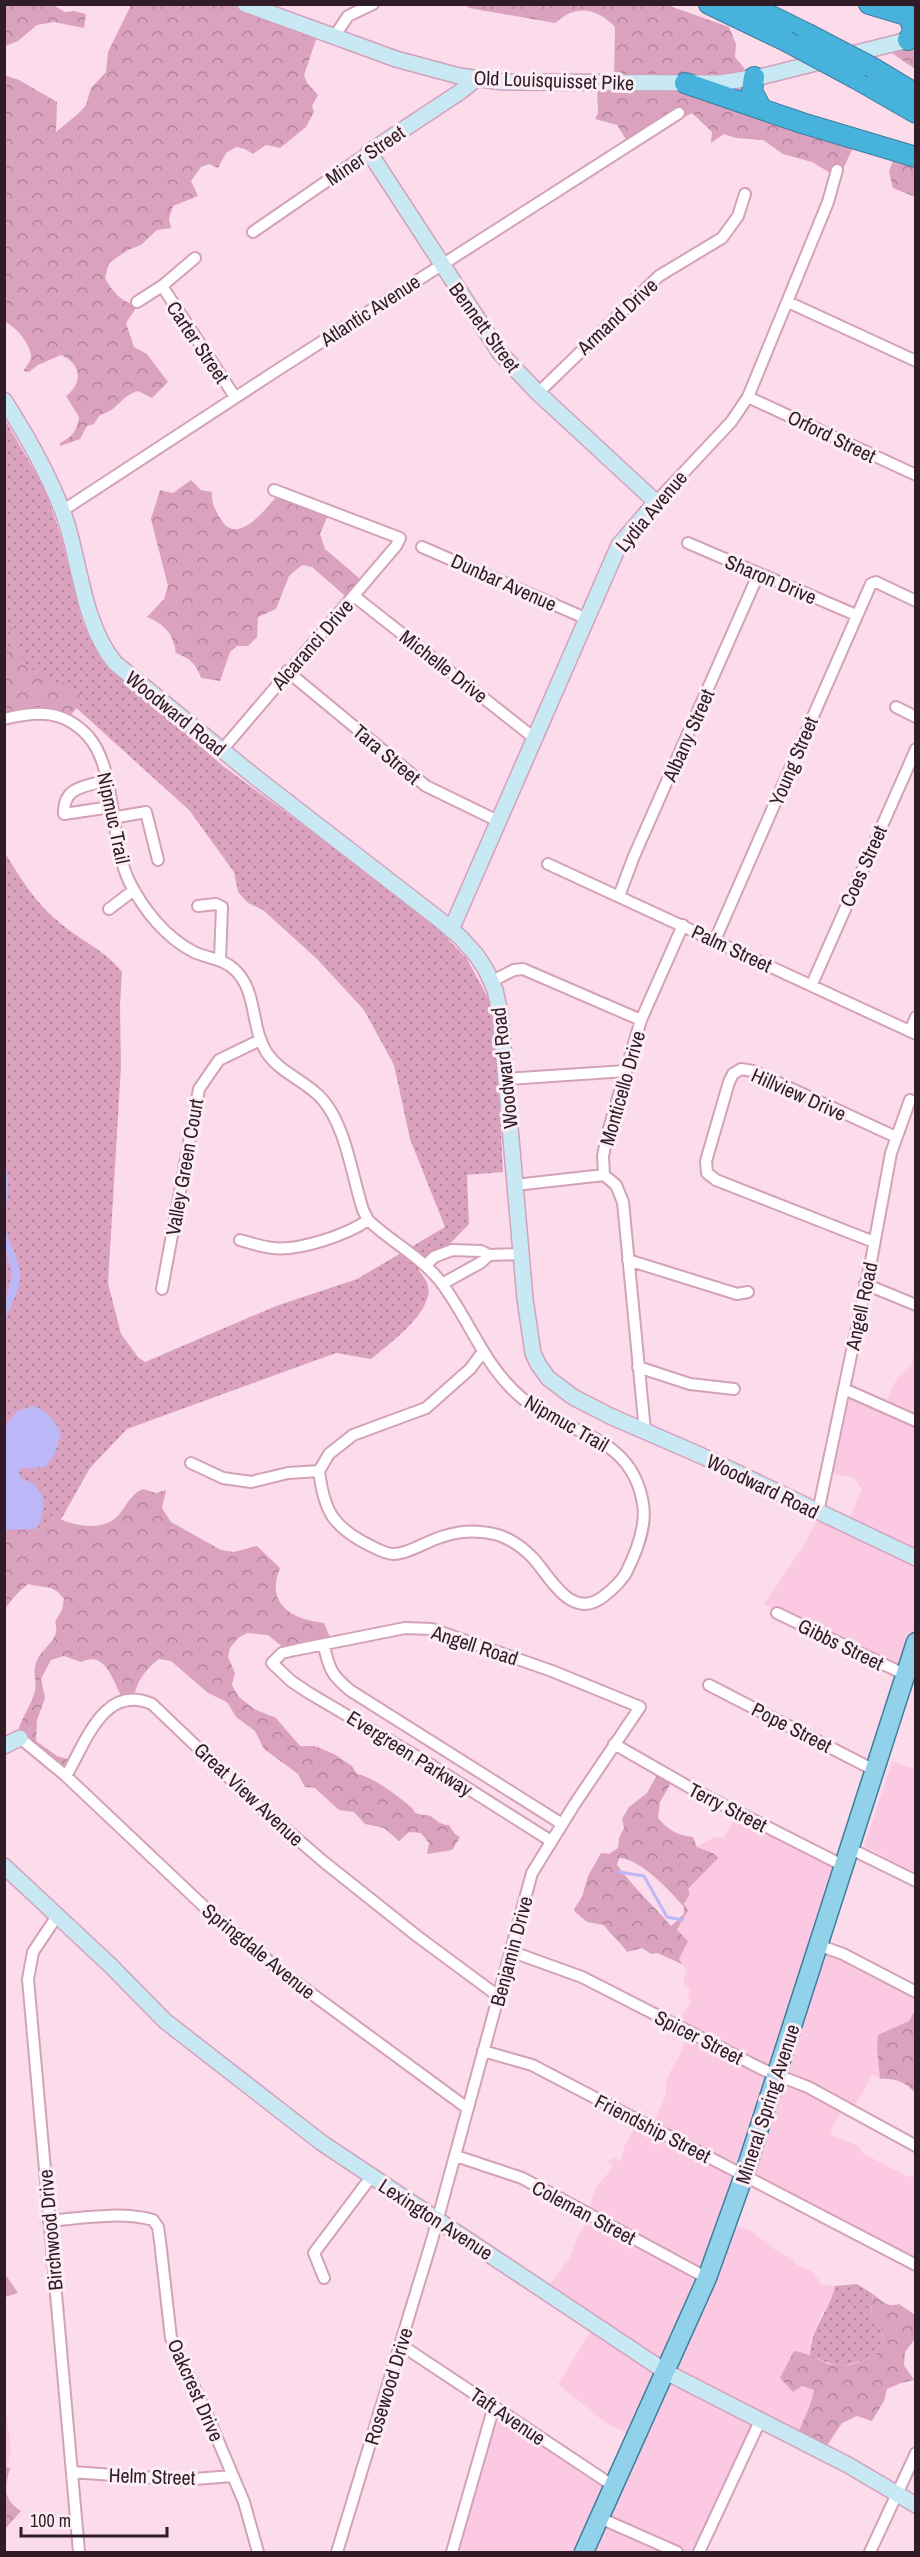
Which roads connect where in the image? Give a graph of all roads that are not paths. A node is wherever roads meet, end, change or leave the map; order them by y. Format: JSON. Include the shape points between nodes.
{"nodes":[{"id":1,"x":245,"y":4,"type":"edge"},
{"id":2,"x":373,"y":4,"type":"edge"},
{"id":3,"x":709,"y":4,"type":"edge"},
{"id":4,"x":747,"y":4,"type":"edge"},
{"id":5,"x":869,"y":4,"type":"edge"},
{"id":6,"x":911,"y":17,"type":"edge"},
{"id":7,"x":334,"y":37,"type":"junction"},
{"id":8,"x":912,"y":39,"type":"edge"},
{"id":9,"x":754,"y":77,"type":"junction"},
{"id":10,"x":476,"y":79,"type":"junction"},
{"id":11,"x":685,"y":83,"type":"junction"},
{"id":12,"x":915,"y":94,"type":"edge"},
{"id":13,"x":761,"y":108,"type":"junction"},
{"id":14,"x":679,"y":113,"type":"dead end"},
{"id":15,"x":915,"y":113,"type":"edge"},
{"id":16,"x":369,"y":152,"type":"junction"},
{"id":17,"x":915,"y":157,"type":"edge"},
{"id":18,"x":837,"y":170,"type":"dead end"},
{"id":19,"x":745,"y":194,"type":"dead end"},
{"id":20,"x":253,"y":231,"type":"dead end"},
{"id":21,"x":195,"y":258,"type":"dead end"},
{"id":22,"x":441,"y":265,"type":"junction"},
{"id":23,"x":162,"y":286,"type":"junction"},
{"id":24,"x":137,"y":302,"type":"dead end"},
{"id":25,"x":788,"y":302,"type":"junction"},
{"id":26,"x":915,"y":361,"type":"edge"},
{"id":27,"x":538,"y":393,"type":"junction"},
{"id":28,"x":235,"y":397,"type":"junction"},
{"id":29,"x":748,"y":397,"type":"junction"},
{"id":30,"x":4,"y":400,"type":"edge"},
{"id":31,"x":915,"y":475,"type":"edge"},
{"id":32,"x":274,"y":490,"type":"dead end"},
{"id":33,"x":656,"y":502,"type":"junction"},
{"id":34,"x":62,"y":511,"type":"junction"},
{"id":35,"x":687,"y":543,"type":"dead end"},
{"id":36,"x":422,"y":547,"type":"dead end"},
{"id":37,"x":758,"y":574,"type":"junction"},
{"id":38,"x":354,"y":596,"type":"junction"},
{"id":39,"x":915,"y":601,"type":"edge"},
{"id":40,"x":856,"y":615,"type":"junction"},
{"id":41,"x":585,"y":618,"type":"junction"},
{"id":42,"x":287,"y":671,"type":"junction"},
{"id":43,"x":896,"y":707,"type":"dead end"},
{"id":44,"x":915,"y":717,"type":"edge"},
{"id":45,"x":4,"y":719,"type":"edge"},
{"id":46,"x":533,"y":737,"type":"junction"},
{"id":47,"x":915,"y":749,"type":"edge"},
{"id":48,"x":222,"y":750,"type":"junction"},
{"id":49,"x":106,"y":780,"type":"junction"},
{"id":50,"x":112,"y":813,"type":"junction"},
{"id":51,"x":498,"y":820,"type":"junction"},
{"id":52,"x":158,"y":860,"type":"dead end"},
{"id":53,"x":548,"y":864,"type":"dead end"},
{"id":54,"x":134,"y":890,"type":"junction"},
{"id":55,"x":619,"y":896,"type":"junction"},
{"id":56,"x":198,"y":906,"type":"dead end"},
{"id":57,"x":109,"y":909,"type":"dead end"},
{"id":58,"x":682,"y":925,"type":"junction"},
{"id":59,"x":451,"y":930,"type":"junction"},
{"id":60,"x":716,"y":940,"type":"junction"},
{"id":61,"x":220,"y":959,"type":"junction"},
{"id":62,"x":492,"y":981,"type":"junction"},
{"id":63,"x":812,"y":984,"type":"junction"},
{"id":64,"x":915,"y":1017,"type":"edge"},
{"id":65,"x":641,"y":1020,"type":"junction"},
{"id":66,"x":913,"y":1033,"type":"edge"},
{"id":67,"x":260,"y":1040,"type":"junction"},
{"id":68,"x":626,"y":1071,"type":"junction"},
{"id":69,"x":506,"y":1078,"type":"junction"},
{"id":70,"x":910,"y":1100,"type":"dead end"},
{"id":71,"x":896,"y":1137,"type":"junction"},
{"id":72,"x":604,"y":1175,"type":"junction"},
{"id":73,"x":515,"y":1185,"type":"junction"},
{"id":74,"x":368,"y":1220,"type":"junction"},
{"id":75,"x":240,"y":1240,"type":"dead end"},
{"id":76,"x":874,"y":1242,"type":"junction"},
{"id":77,"x":521,"y":1254,"type":"junction"},
{"id":78,"x":489,"y":1255,"type":"junction"},
{"id":79,"x":628,"y":1260,"type":"junction"},
{"id":80,"x":426,"y":1265,"type":"junction"},
{"id":81,"x":442,"y":1284,"type":"junction"},
{"id":82,"x":865,"y":1284,"type":"junction"},
{"id":83,"x":162,"y":1289,"type":"dead end"},
{"id":84,"x":748,"y":1292,"type":"dead end"},
{"id":85,"x":915,"y":1305,"type":"edge"},
{"id":86,"x":482,"y":1353,"type":"junction"},
{"id":87,"x":638,"y":1367,"type":"junction"},
{"id":88,"x":734,"y":1389,"type":"dead end"},
{"id":89,"x":844,"y":1389,"type":"junction"},
{"id":90,"x":915,"y":1421,"type":"edge"},
{"id":91,"x":645,"y":1431,"type":"junction"},
{"id":92,"x":191,"y":1463,"type":"dead end"},
{"id":93,"x":319,"y":1472,"type":"junction"},
{"id":94,"x":818,"y":1512,"type":"junction"},
{"id":95,"x":915,"y":1558,"type":"edge"},
{"id":96,"x":777,"y":1613,"type":"dead end"},
{"id":97,"x":915,"y":1642,"type":"edge"},
{"id":98,"x":324,"y":1646,"type":"junction"},
{"id":99,"x":272,"y":1663,"type":"joint"},
{"id":100,"x":906,"y":1674,"type":"junction"},
{"id":101,"x":709,"y":1685,"type":"dead end"},
{"id":102,"x":640,"y":1707,"type":"joint"},
{"id":103,"x":20,"y":1738,"type":"joint"},
{"id":104,"x":614,"y":1744,"type":"junction"},
{"id":105,"x":4,"y":1746,"type":"edge"},
{"id":106,"x":874,"y":1770,"type":"junction"},
{"id":107,"x":66,"y":1776,"type":"junction"},
{"id":108,"x":562,"y":1824,"type":"junction"},
{"id":109,"x":551,"y":1841,"type":"junction"},
{"id":110,"x":846,"y":1857,"type":"junction"},
{"id":111,"x":4,"y":1866,"type":"edge"},
{"id":112,"x":915,"y":1881,"type":"edge"},
{"id":113,"x":57,"y":1916,"type":"junction"},
{"id":114,"x":818,"y":1945,"type":"junction"},
{"id":115,"x":510,"y":1951,"type":"junction"},
{"id":116,"x":915,"y":1992,"type":"edge"},
{"id":117,"x":498,"y":1996,"type":"junction"},
{"id":118,"x":483,"y":2051,"type":"junction"},
{"id":119,"x":777,"y":2073,"type":"junction"},
{"id":120,"x":467,"y":2108,"type":"junction"},
{"id":121,"x":915,"y":2146,"type":"edge"},
{"id":122,"x":456,"y":2156,"type":"junction"},
{"id":123,"x":744,"y":2175,"type":"junction"},
{"id":124,"x":371,"y":2177,"type":"junction"},
{"id":125,"x":438,"y":2220,"type":"junction"},
{"id":126,"x":49,"y":2221,"type":"junction"},
{"id":127,"x":915,"y":2265,"type":"edge"},
{"id":128,"x":324,"y":2278,"type":"dead end"},
{"id":129,"x":707,"y":2278,"type":"junction"},
{"id":130,"x":401,"y":2345,"type":"junction"},
{"id":131,"x":666,"y":2372,"type":"junction"},
{"id":132,"x":494,"y":2406,"type":"junction"},
{"id":133,"x":760,"y":2421,"type":"junction"},
{"id":134,"x":915,"y":2452,"type":"edge"},
{"id":135,"x":72,"y":2472,"type":"junction"},
{"id":136,"x":233,"y":2476,"type":"junction"},
{"id":137,"x":615,"y":2487,"type":"junction"},
{"id":138,"x":896,"y":2494,"type":"junction"},
{"id":139,"x":915,"y":2505,"type":"edge"},
{"id":140,"x":600,"y":2518,"type":"junction"},
{"id":141,"x":79,"y":2553,"type":"edge"},
{"id":142,"x":258,"y":2553,"type":"edge"},
{"id":143,"x":337,"y":2553,"type":"edge"},
{"id":144,"x":453,"y":2553,"type":"edge"},
{"id":145,"x":584,"y":2553,"type":"edge"},
{"id":146,"x":677,"y":2553,"type":"edge"},
{"id":147,"x":699,"y":2553,"type":"edge"},
{"id":148,"x":870,"y":2553,"type":"edge"}],
"edges":[{"from":1,"to":7,"type":"street","name":"Old Louisquisset Pike"},
{"from":2,"to":7,"type":"street","via":[[348,16]]},
{"from":3,"to":15,"type":"highway","bridge":true,"via":[[786,41]]},
{"from":4,"to":12,"type":"highway","bridge":true,"via":[[873,68]]},
{"from":5,"to":6,"type":"highway"},
{"from":6,"to":8,"type":"highway"},
{"from":7,"to":10,"type":"street","name":"Old Louisquisset Pike","via":[[396,59]]},
{"from":8,"to":9,"type":"street","name":"Old Louisquisset Pike"},
{"from":9,"to":11,"type":"street","name":"Old Louisquisset Pike"},
{"from":9,"to":13,"type":"highway","via":[[752,91]]},
{"from":10,"to":11,"type":"street","name":"Old Louisquisset Pike"},
{"from":10,"to":16,"type":"street","name":"Miner Street"},
{"from":11,"to":13,"type":"highway"},
{"from":13,"to":17,"type":"highway"},
{"from":14,"to":22,"type":"street","name":"Atlantic Avenue"},
{"from":16,"to":20,"type":"street","name":"Miner Street"},
{"from":16,"to":22,"type":"street","name":"Bennett Street"},
{"from":18,"to":25,"type":"street","name":"Lydia Avenue"},
{"from":19,"to":27,"type":"street","name":"Armand Drive","via":[[738,216],[722,238],[659,276]]},
{"from":21,"to":23,"type":"street"},
{"from":22,"to":27,"type":"street","name":"Bennett Street","via":[[500,353]]},
{"from":22,"to":28,"type":"street","name":"Atlantic Avenue"},
{"from":23,"to":24,"type":"street"},
{"from":23,"to":28,"type":"street","name":"Carter Street"},
{"from":25,"to":26,"type":"street"},
{"from":25,"to":29,"type":"street","name":"Lydia Avenue"},
{"from":27,"to":33,"type":"street","name":"Bennett Street"},
{"from":28,"to":34,"type":"street","name":"Atlantic Avenue"},
{"from":29,"to":31,"type":"street","name":"Orford Street"},
{"from":29,"to":33,"type":"street","name":"Lydia Avenue","via":[[731,422]]},
{"from":30,"to":34,"type":"street","name":"Woodward Road","via":[[40,462]]},
{"from":32,"to":38,"type":"street","name":"Alcaranci Drive","via":[[400,538]]},
{"from":33,"to":41,"type":"street","name":"Lydia Avenue","via":[[619,545]]},
{"from":34,"to":48,"type":"street","name":"Woodward Road","via":[[90,614],[108,653],[128,675]]},
{"from":35,"to":37,"type":"street","name":"Sharon Drive"},
{"from":36,"to":41,"type":"street","name":"Dunbar Avenue"},
{"from":37,"to":40,"type":"street","name":"Sharon Drive"},
{"from":37,"to":55,"type":"street","name":"Albany Street"},
{"from":38,"to":42,"type":"street","name":"Alcaranci Drive"},
{"from":38,"to":46,"type":"street","name":"Michelle Drive"},
{"from":39,"to":40,"type":"street","name":"Young Street","via":[[873,582]]},
{"from":40,"to":60,"type":"street","name":"Young Street"},
{"from":41,"to":46,"type":"street","name":"Lydia Avenue"},
{"from":42,"to":48,"type":"street","name":"Alcaranci Drive"},
{"from":42,"to":51,"type":"street","name":"Tara Street","via":[[426,786]]},
{"from":43,"to":44,"type":"street"},
{"from":45,"to":49,"type":"street","name":"Nipmuc Trail","via":[[31,713],[66,719],[91,740]]},
{"from":46,"to":51,"type":"street","name":"Lydia Avenue"},
{"from":47,"to":63,"type":"street","name":"Coes Street"},
{"from":48,"to":59,"type":"street","name":"Woodward Road"},
{"from":49,"to":50,"type":"street","name":"Nipmuc Trail"},
{"from":49,"to":50,"type":"street","via":[[74,789],[64,802],[64,814]]},
{"from":50,"to":52,"type":"street","via":[[146,812]]},
{"from":50,"to":54,"type":"street","name":"Nipmuc Trail","via":[[121,860]]},
{"from":51,"to":59,"type":"street","name":"Lydia Avenue"},
{"from":53,"to":55,"type":"street","name":"Palm Street"},
{"from":54,"to":57,"type":"street"},
{"from":54,"to":61,"type":"street","name":"Nipmuc Trail","via":[[176,941],[197,953]]},
{"from":55,"to":58,"type":"street","name":"Palm Street"},
{"from":56,"to":61,"type":"street","via":[[222,907]]},
{"from":58,"to":60,"type":"street","name":"Palm Street"},
{"from":58,"to":65,"type":"street","name":"Monticello Drive"},
{"from":59,"to":62,"type":"street","name":"Woodward Road","via":[[477,956]]},
{"from":60,"to":63,"type":"street","name":"Palm Street"},
{"from":61,"to":67,"type":"street","name":"Nipmuc Trail","via":[[246,983]]},
{"from":62,"to":65,"type":"street","via":[[523,969]]},
{"from":62,"to":69,"type":"street","name":"Woodward Road","via":[[500,1012]]},
{"from":63,"to":66,"type":"street","name":"Palm Street"},
{"from":64,"to":66,"type":"street"},
{"from":65,"to":68,"type":"street","name":"Monticello Drive"},
{"from":67,"to":74,"type":"street","name":"Nipmuc Trail","via":[[274,1061],[332,1112]]},
{"from":67,"to":83,"type":"street","name":"Valley Green Court","via":[[219,1060],[199,1089]]},
{"from":68,"to":69,"type":"street"},
{"from":68,"to":72,"type":"street","name":"Monticello Drive","via":[[608,1132]]},
{"from":69,"to":73,"type":"street","name":"Woodward Road"},
{"from":70,"to":71,"type":"street","name":"Angell Road"},
{"from":71,"to":76,"type":"street","name":"Angell Road"},
{"from":71,"to":76,"type":"street","name":"Hillview Drive","via":[[741,1069],[729,1082],[706,1161],[707,1173],[716,1180]]},
{"from":72,"to":73,"type":"street"},
{"from":72,"to":79,"type":"street","via":[[616,1185],[623,1202]]},
{"from":73,"to":77,"type":"street","name":"Woodward Road"},
{"from":74,"to":75,"type":"street","via":[[340,1234],[286,1248]]},
{"from":74,"to":80,"type":"street","name":"Nipmuc Trail"},
{"from":76,"to":82,"type":"street","name":"Angell Road"},
{"from":77,"to":78,"type":"street"},
{"from":77,"to":91,"type":"street","name":"Woodward Road","via":[[533,1353],[538,1364],[548,1378],[573,1397]]},
{"from":78,"to":80,"type":"street","via":[[452,1250]]},
{"from":78,"to":81,"type":"street"},
{"from":79,"to":84,"type":"street","via":[[737,1294]]},
{"from":79,"to":87,"type":"street"},
{"from":80,"to":81,"type":"street","name":"Nipmuc Trail"},
{"from":81,"to":86,"type":"street","name":"Nipmuc Trail"},
{"from":82,"to":85,"type":"street"},
{"from":82,"to":89,"type":"street","name":"Angell Road"},
{"from":86,"to":93,"type":"street","via":[[470,1369],[426,1408],[353,1435],[330,1454]]},
{"from":86,"to":93,"type":"street","name":"Nipmuc Trail","via":[[525,1401],[608,1445],[634,1476],[643,1504],[642,1533],[622,1580],[600,1599],[590,1604],[568,1599],[522,1548],[484,1532],[457,1531],[410,1550],[383,1552],[337,1525],[325,1502]]},
{"from":87,"to":88,"type":"street","via":[[690,1384]]},
{"from":87,"to":91,"type":"street"},
{"from":89,"to":90,"type":"street"},
{"from":89,"to":94,"type":"street","name":"Angell Road"},
{"from":91,"to":94,"type":"street","name":"Woodward Road"},
{"from":92,"to":93,"type":"street","via":[[223,1478],[250,1482],[288,1473]]},
{"from":94,"to":95,"type":"street","name":"Woodward Road"},
{"from":96,"to":100,"type":"street","name":"Gibbs Street"},
{"from":97,"to":100,"type":"main road","name":"Mineral Spring Avenue"},
{"from":98,"to":99,"type":"street","name":"Angell Road","via":[[282,1653]]},
{"from":98,"to":102,"type":"street","name":"Angell Road","via":[[405,1628],[432,1629]]},
{"from":98,"to":108,"type":"street","name":"Evergreen Parkway","via":[[331,1672],[351,1691]]},
{"from":99,"to":109,"type":"street","name":"Evergreen Parkway","via":[[309,1693]]},
{"from":100,"to":106,"type":"main road","name":"Mineral Spring Avenue"},
{"from":101,"to":106,"type":"street","name":"Pope Street"},
{"from":102,"to":104,"type":"street","name":"Benjamin Drive"},
{"from":103,"to":105,"type":"street"},
{"from":103,"to":107,"type":"street"},
{"from":104,"to":108,"type":"street","name":"Benjamin Drive"},
{"from":104,"to":110,"type":"street","name":"Terry Street","via":[[696,1791]]},
{"from":106,"to":110,"type":"main road","name":"Mineral Spring Avenue"},
{"from":107,"to":117,"type":"street","name":"Great View Avenue","via":[[111,1705],[132,1698],[152,1704],[324,1862]]},
{"from":107,"to":120,"type":"street","name":"Springdale Avenue","via":[[205,1907],[282,1972]]},
{"from":108,"to":109,"type":"street","name":"Benjamin Drive"},
{"from":109,"to":115,"type":"street","name":"Benjamin Drive","via":[[532,1873]]},
{"from":110,"to":112,"type":"street","name":"Terry Street"},
{"from":110,"to":114,"type":"main road","name":"Mineral Spring Avenue"},
{"from":111,"to":113,"type":"street","name":"Lexington Avenue"},
{"from":113,"to":124,"type":"street","name":"Lexington Avenue","via":[[165,2021]]},
{"from":113,"to":126,"type":"street","name":"Birchwood Drive","via":[[33,1952],[28,1979]]},
{"from":114,"to":116,"type":"street"},
{"from":114,"to":119,"type":"main road","name":"Mineral Spring Avenue"},
{"from":115,"to":117,"type":"street","name":"Benjamin Drive"},
{"from":115,"to":119,"type":"street","name":"Spicer Street","via":[[582,1977],[764,2070]]},
{"from":117,"to":118,"type":"street","name":"Benjamin Drive"},
{"from":118,"to":120,"type":"street","name":"Benjamin Drive"},
{"from":118,"to":123,"type":"street","name":"Friendship Street","via":[[532,2065]]},
{"from":119,"to":121,"type":"street","name":"Spicer Street"},
{"from":119,"to":123,"type":"main road","name":"Mineral Spring Avenue"},
{"from":120,"to":122,"type":"street","name":"Benjamin Drive"},
{"from":122,"to":125,"type":"street","name":"Benjamin Drive"},
{"from":122,"to":129,"type":"street","name":"Coleman Street","via":[[522,2178]]},
{"from":123,"to":127,"type":"street","name":"Friendship Street"},
{"from":123,"to":129,"type":"main road","name":"Mineral Spring Avenue"},
{"from":124,"to":125,"type":"street","name":"Lexington Avenue"},
{"from":124,"to":128,"type":"street","via":[[314,2253]]},
{"from":125,"to":130,"type":"street","name":"Rosewood Drive"},
{"from":125,"to":131,"type":"street","name":"Lexington Avenue"},
{"from":126,"to":135,"type":"street","name":"Birchwood Drive"},
{"from":126,"to":136,"type":"street","name":"Oakcrest Drive","via":[[96,2217],[153,2220],[158,2227],[171,2338]]},
{"from":129,"to":131,"type":"main road","name":"Mineral Spring Avenue"},
{"from":130,"to":132,"type":"street","name":"Taft Avenue"},
{"from":130,"to":143,"type":"street","name":"Rosewood Drive"},
{"from":131,"to":133,"type":"street","name":"Lexington Avenue"},
{"from":131,"to":137,"type":"main road","name":"Mineral Spring Avenue"},
{"from":132,"to":137,"type":"street","name":"Taft Avenue"},
{"from":132,"to":144,"type":"street"},
{"from":133,"to":138,"type":"street","name":"Lexington Avenue"},
{"from":133,"to":147,"type":"street"},
{"from":134,"to":138,"type":"street"},
{"from":135,"to":136,"type":"street","name":"Helm Street","via":[[182,2480]]},
{"from":135,"to":141,"type":"street","name":"Birchwood Drive"},
{"from":136,"to":142,"type":"street","name":"Oakcrest Drive"},
{"from":137,"to":140,"type":"main road","name":"Mineral Spring Avenue"},
{"from":138,"to":139,"type":"street","name":"Lexington Avenue"},
{"from":138,"to":148,"type":"street"},
{"from":140,"to":145,"type":"main road","name":"Mineral Spring Avenue"},
{"from":140,"to":146,"type":"street"}]}
